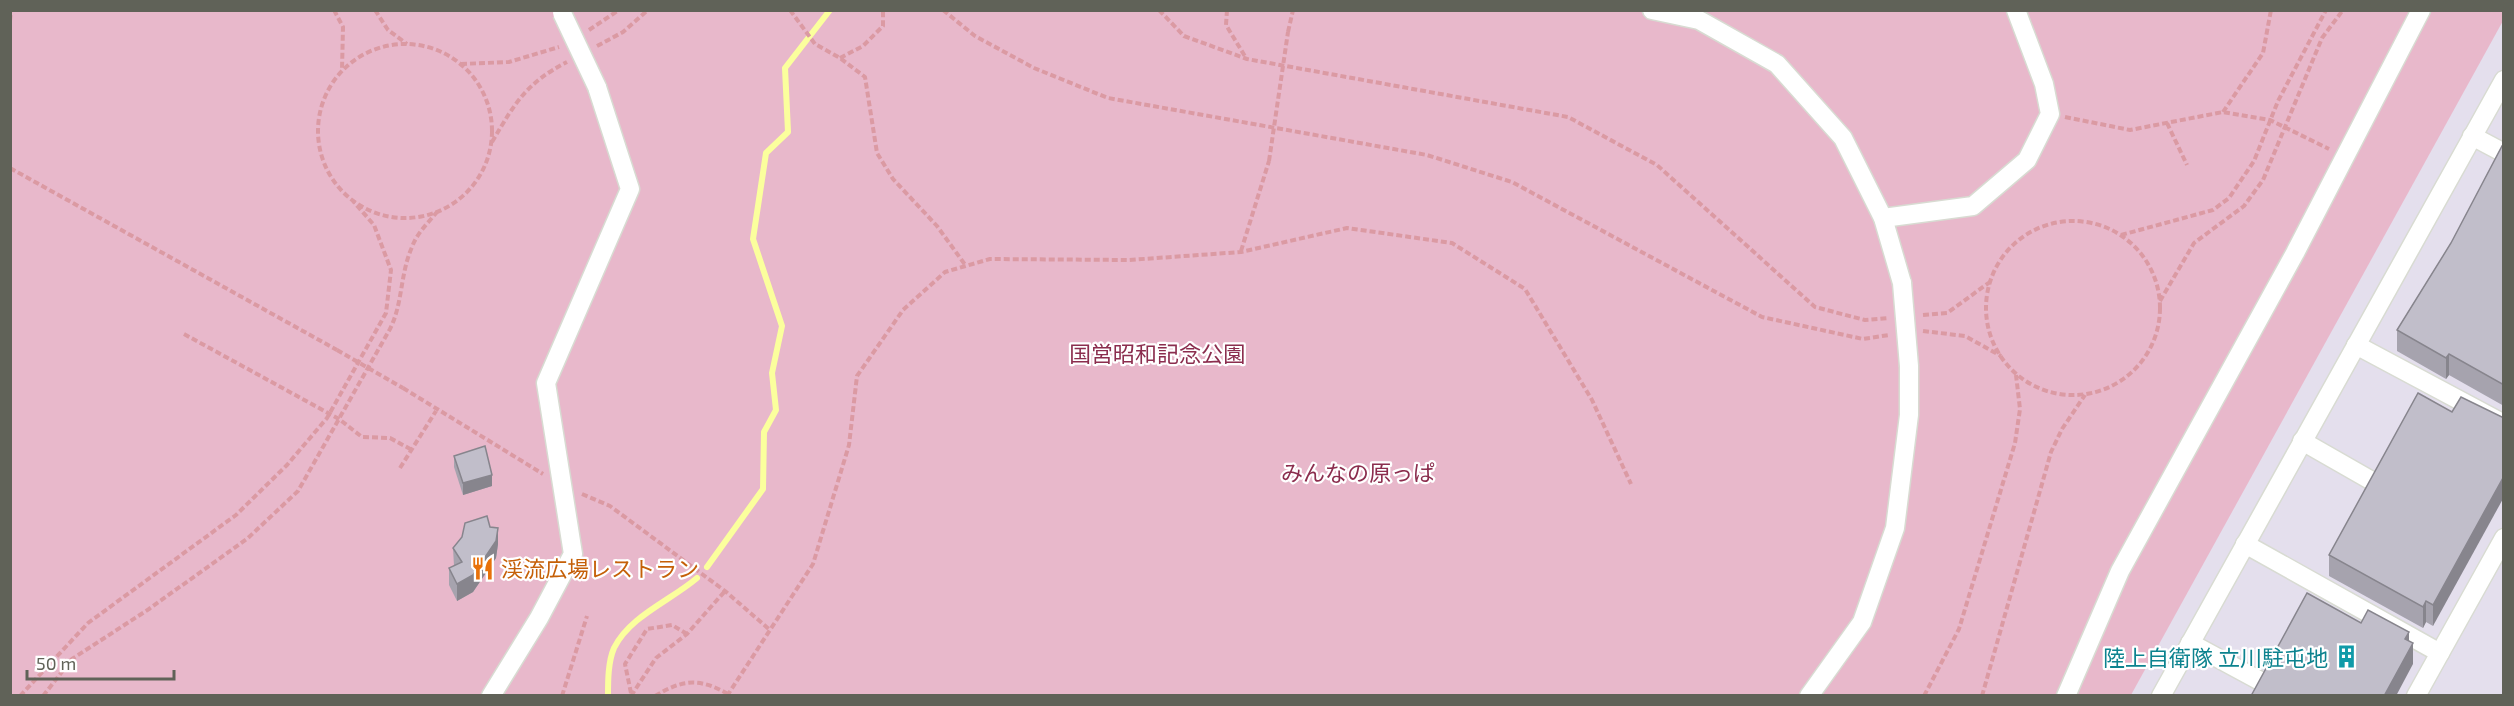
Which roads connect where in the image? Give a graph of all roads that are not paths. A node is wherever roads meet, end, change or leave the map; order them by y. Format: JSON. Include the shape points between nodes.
{"nodes":[{"id":1,"x":1652,"y":10,"type":"edge"},
{"id":2,"x":2016,"y":10,"type":"edge"},
{"id":3,"x":2421,"y":10,"type":"edge"},
{"id":4,"x":561,"y":12,"type":"edge"},
{"id":5,"x":2504,"y":80,"type":"edge"},
{"id":6,"x":2499,"y":99,"type":"edge"},
{"id":7,"x":2472,"y":136,"type":"junction"},
{"id":8,"x":2504,"y":153,"type":"edge"},
{"id":9,"x":1883,"y":218,"type":"junction"},
{"id":10,"x":2356,"y":345,"type":"junction"},
{"id":11,"x":2504,"y":424,"type":"edge"},
{"id":12,"x":2302,"y":441,"type":"junction"},
{"id":13,"x":2372,"y":481,"type":"edge"},
{"id":14,"x":2504,"y":538,"type":"edge"},
{"id":15,"x":2245,"y":544,"type":"junction"},
{"id":16,"x":2190,"y":643,"type":"junction"},
{"id":17,"x":2440,"y":653,"type":"junction"},
{"id":18,"x":2264,"y":683,"type":"edge"},
{"id":19,"x":491,"y":696,"type":"edge"},
{"id":20,"x":1809,"y":696,"type":"edge"},
{"id":21,"x":2066,"y":696,"type":"edge"},
{"id":22,"x":2161,"y":696,"type":"edge"},
{"id":23,"x":2416,"y":696,"type":"edge"}],
"edges":[{"from":1,"to":9,"type":"street","via":[[1699,20],[1778,64],[1843,138]]},
{"from":2,"to":9,"type":"street","via":[[2044,84],[2050,114],[2027,160],[1973,206]]},
{"from":3,"to":21,"type":"street","via":[[2120,571]]},
{"from":4,"to":19,"type":"street","bridge":true,"via":[[597,87],[630,189],[546,383],[573,554]]},
{"from":5,"to":6,"type":"street"},
{"from":6,"to":7,"type":"street"},
{"from":7,"to":8,"type":"street"},
{"from":7,"to":10,"type":"street"},
{"from":9,"to":20,"type":"street","bridge":true,"via":[[1902,283],[1909,366],[1909,415],[1895,528],[1862,622]]},
{"from":10,"to":11,"type":"street"},
{"from":10,"to":12,"type":"street"},
{"from":12,"to":13,"type":"street"},
{"from":12,"to":15,"type":"street"},
{"from":14,"to":17,"type":"street"},
{"from":15,"to":16,"type":"street"},
{"from":15,"to":17,"type":"street"},
{"from":16,"to":18,"type":"street"},
{"from":16,"to":22,"type":"street"},
{"from":17,"to":23,"type":"street"}]}
